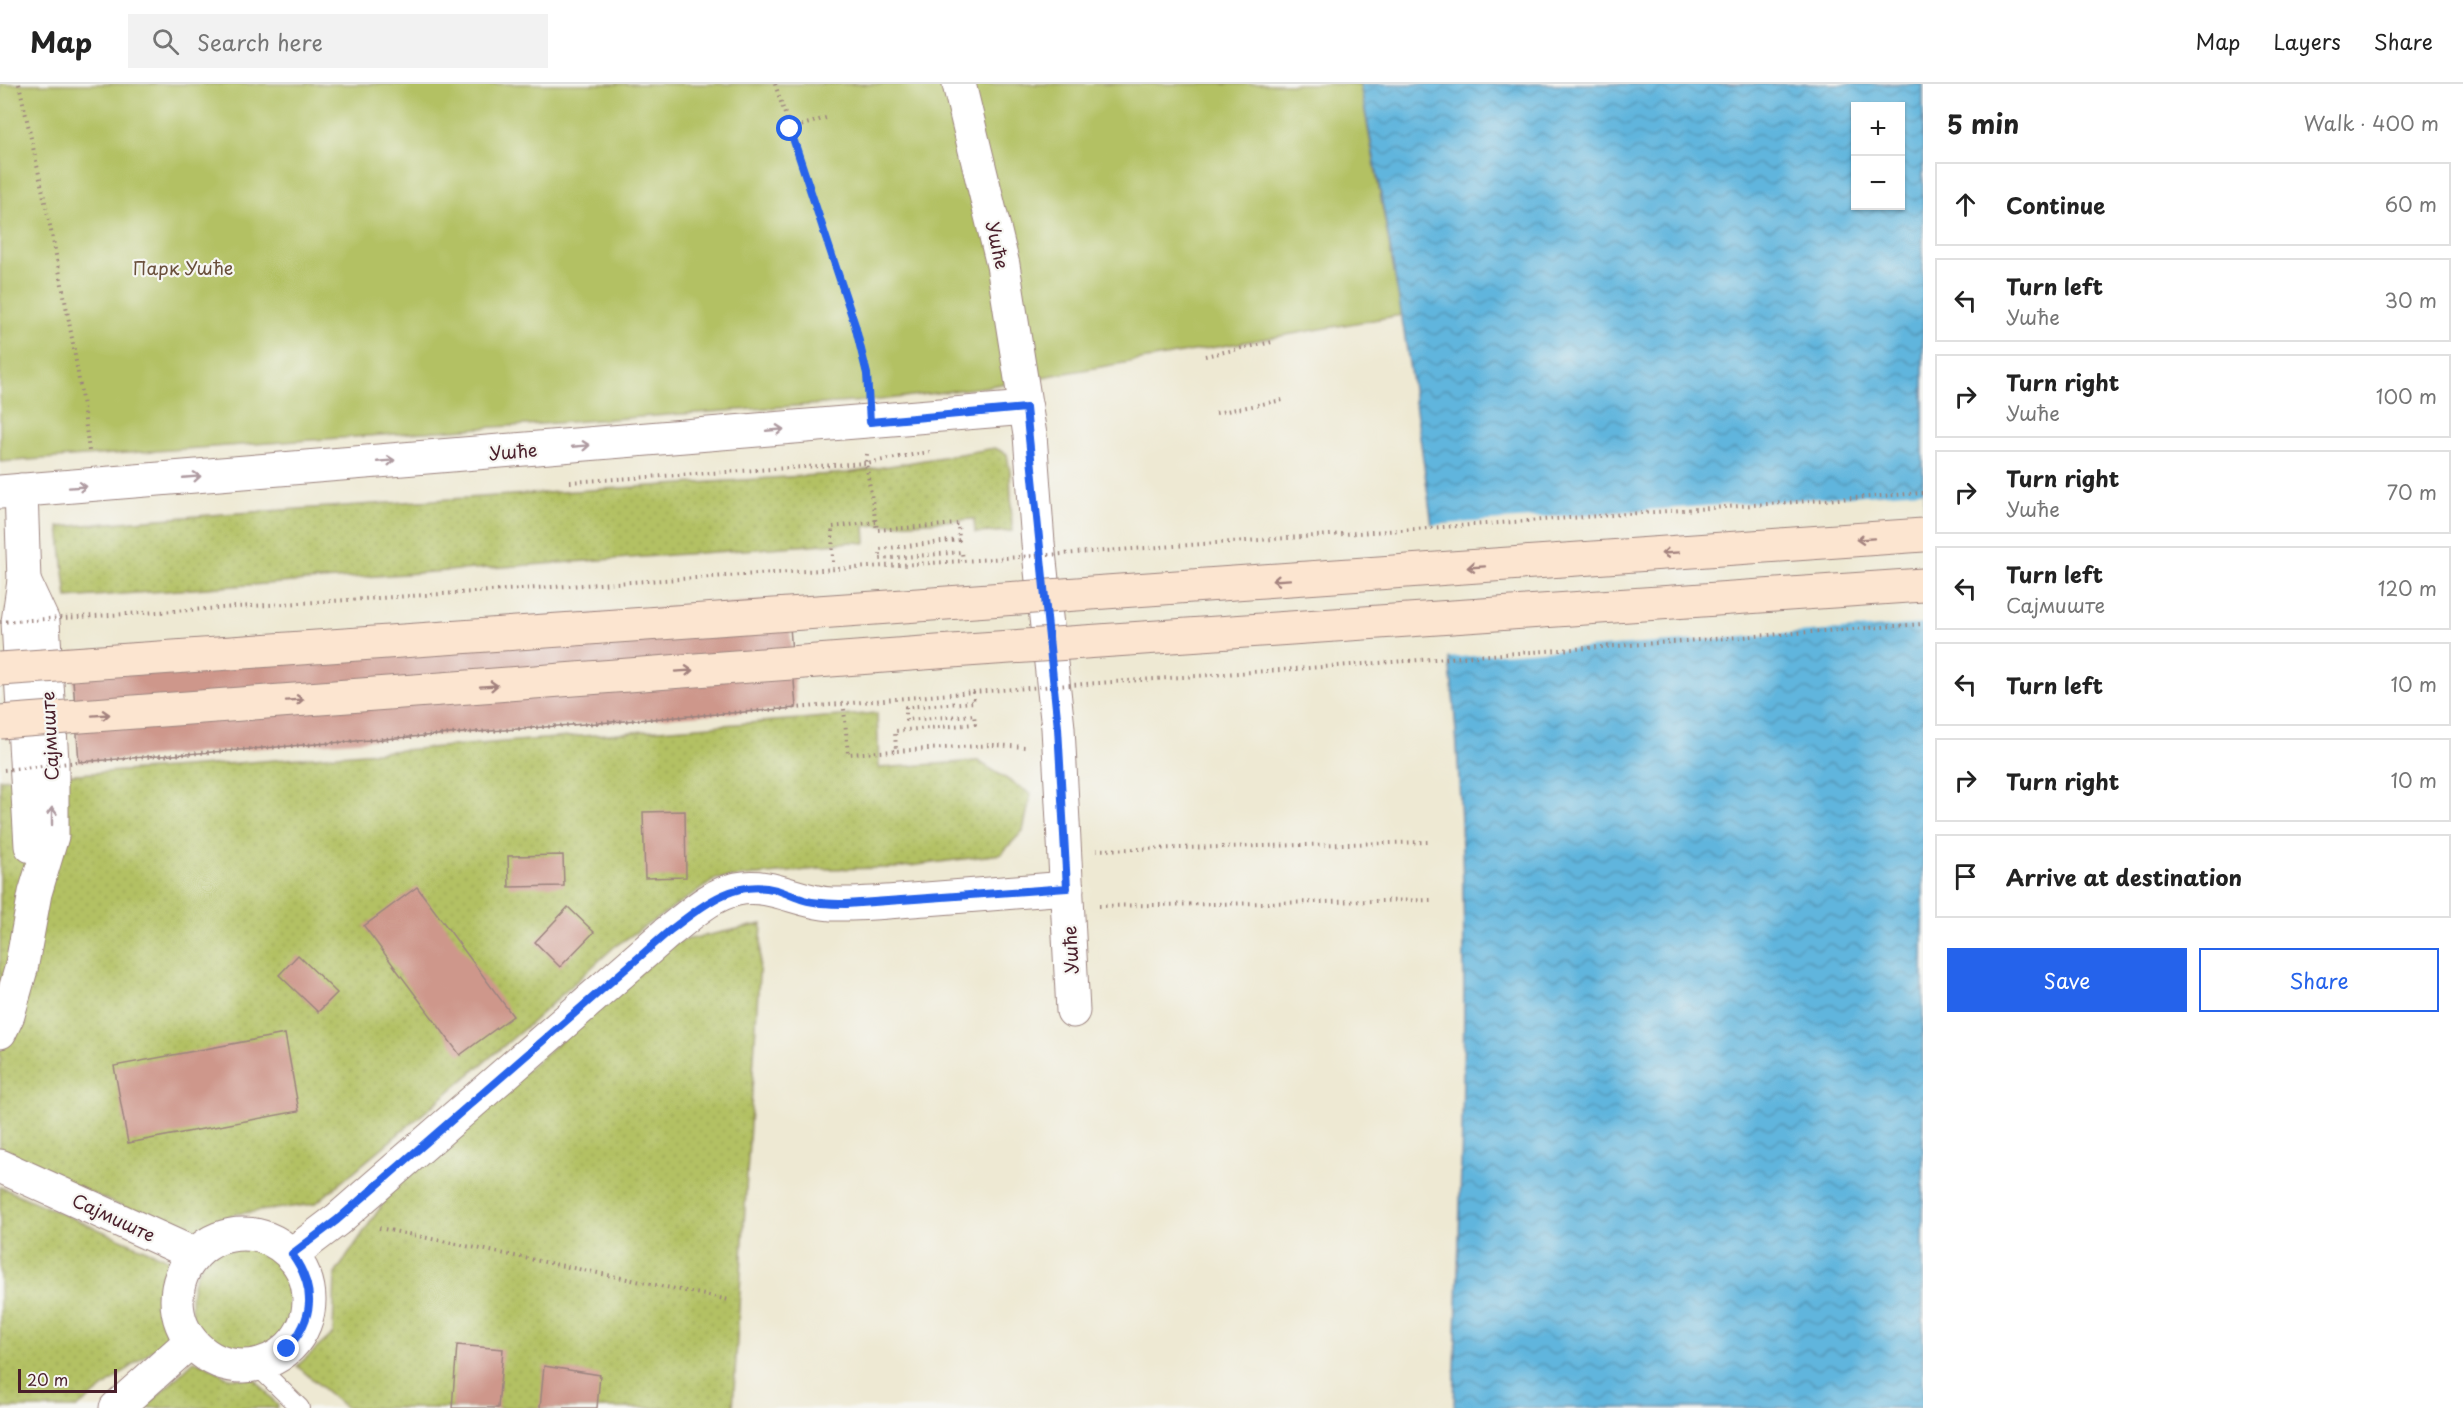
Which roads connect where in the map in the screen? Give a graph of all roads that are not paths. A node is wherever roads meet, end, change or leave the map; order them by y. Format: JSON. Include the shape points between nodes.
{"nodes":[{"id":1,"x":958,"y":84,"type":"edge"},
{"id":2,"x":1026,"y":408,"type":"junction"},
{"id":3,"x":11,"y":491,"type":"edge"},
{"id":4,"x":1923,"y":535,"type":"edge"},
{"id":5,"x":1923,"y":585,"type":"edge"},
{"id":6,"x":0,"y":669,"type":"edge"},
{"id":7,"x":0,"y":722,"type":"edge"},
{"id":8,"x":1068,"y":898,"type":"junction"},
{"id":9,"x":1073,"y":1011,"type":"dead end"},
{"id":10,"x":0,"y":1032,"type":"edge"},
{"id":11,"x":0,"y":1166,"type":"edge"},
{"id":12,"x":194,"y":1254,"type":"junction"},
{"id":13,"x":292,"y":1254,"type":"junction"},
{"id":14,"x":191,"y":1341,"type":"junction"},
{"id":15,"x":256,"y":1365,"type":"junction"},
{"id":16,"x":116,"y":1408,"type":"edge"},
{"id":17,"x":300,"y":1408,"type":"edge"}],
"edges":[{"from":1,"to":2,"type":"street","name":"Ушће","via":[[1003,265]]},
{"from":3,"to":2,"type":"street","name":"Ушће","one_way":true},
{"from":2,"to":8,"type":"street","name":"Ушће","via":[[1059,749]]},
{"from":3,"to":10,"type":"street","name":"Сајмиште","via":[[24,581],[43,622],[52,761],[52,836],[35,893],[21,969]]},
{"from":4,"to":6,"type":"main road","one_way":true,"bridge":true},
{"from":7,"to":5,"type":"main road","one_way":true,"bridge":true,"via":[[937,652]]},
{"from":8,"to":9,"type":"street","name":"Ушће"},
{"from":8,"to":13,"type":"street","via":[[846,904],[804,900],[767,888],[737,889],[720,895],[668,932],[337,1220]]},
{"from":11,"to":12,"type":"street","name":"Сајмиште"},
{"from":12,"to":13,"type":"street","via":[[208,1243],[243,1233],[278,1243]]},
{"from":12,"to":14,"type":"street","via":[[184,1270],[177,1297],[182,1324]]},
{"from":13,"to":15,"type":"street","via":[[308,1285],[307,1320],[287,1349]]},
{"from":14,"to":15,"type":"street","via":[[201,1352],[220,1362]]},
{"from":14,"to":16,"type":"street"},
{"from":15,"to":17,"type":"lane"}]}
